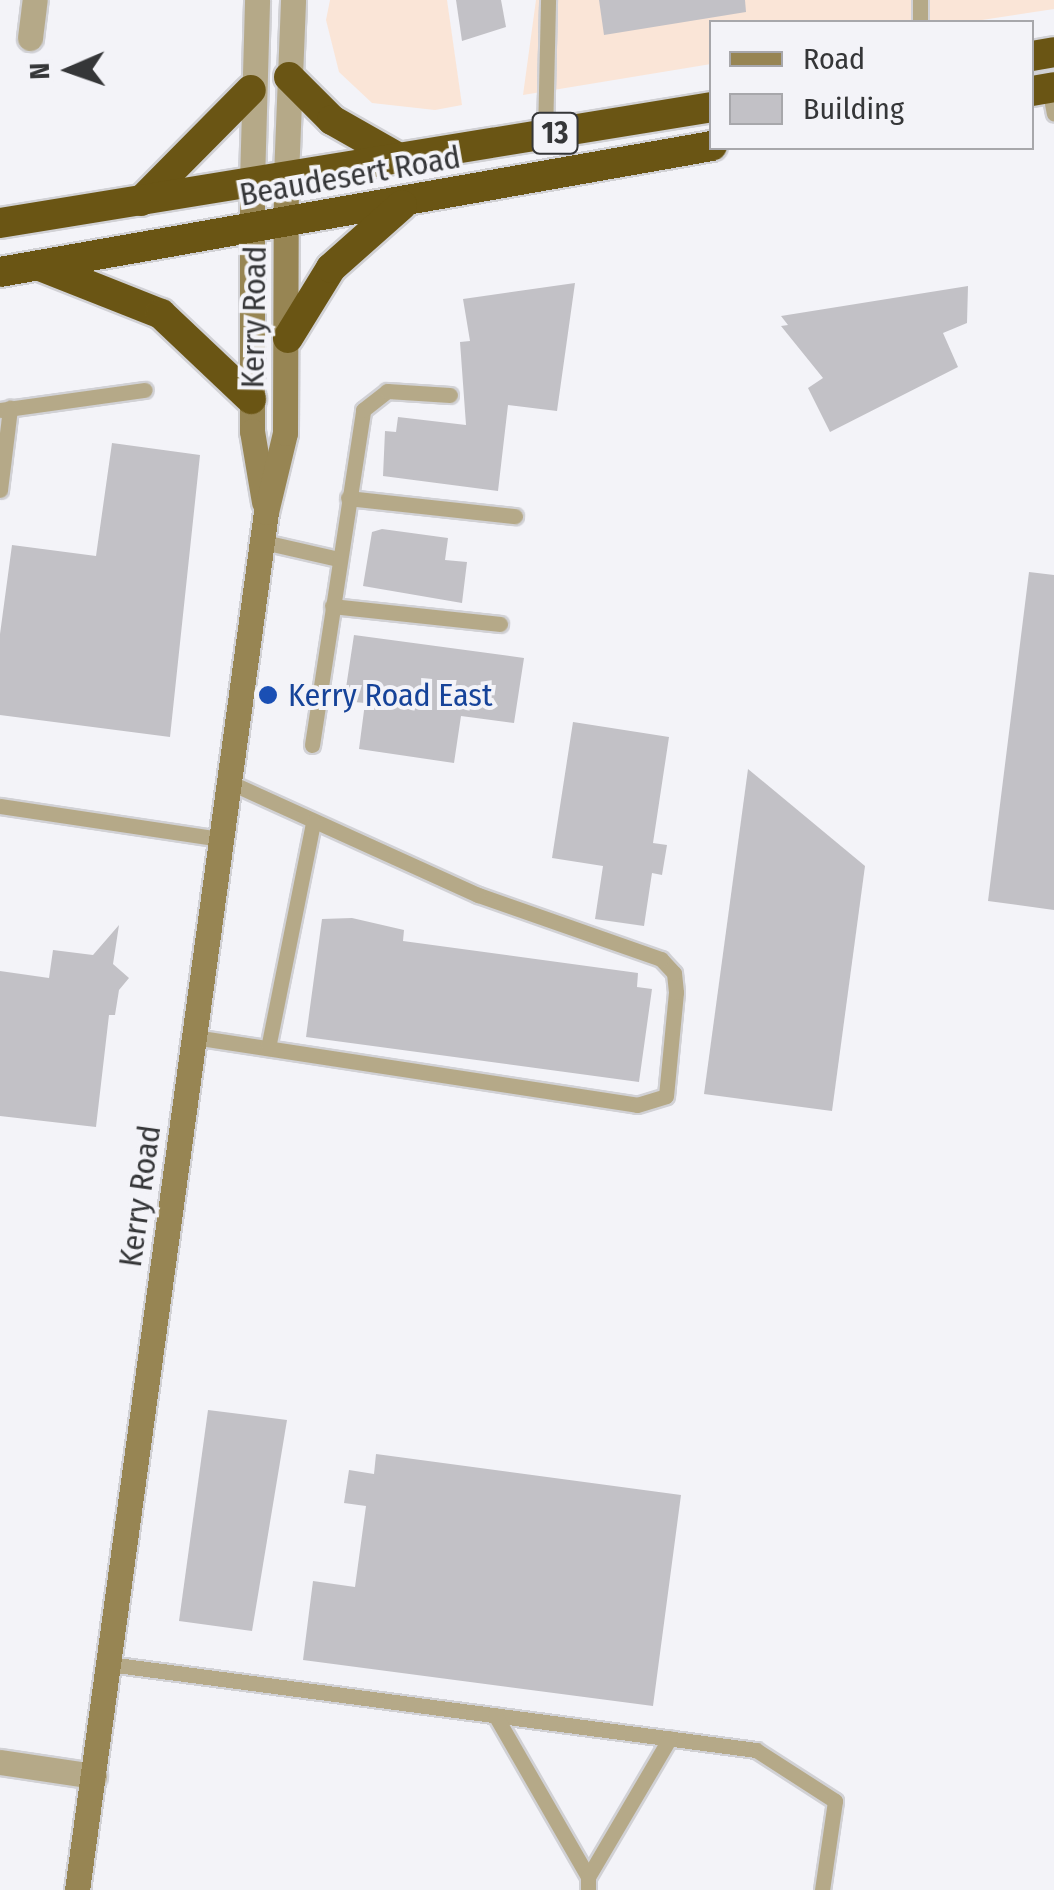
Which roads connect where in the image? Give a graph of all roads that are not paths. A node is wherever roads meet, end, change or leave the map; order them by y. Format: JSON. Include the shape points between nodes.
{"nodes":[{"id":1,"x":36,"y":0,"type":"edge"},
{"id":2,"x":257,"y":0,"type":"edge"},
{"id":3,"x":293,"y":0,"type":"edge"},
{"id":4,"x":548,"y":0,"type":"edge"},
{"id":5,"x":30,"y":38,"type":"dead end"},
{"id":6,"x":289,"y":77,"type":"junction"},
{"id":7,"x":251,"y":90,"type":"junction"},
{"id":8,"x":709,"y":108,"type":"edge"},
{"id":9,"x":546,"y":135,"type":"junction"},
{"id":10,"x":709,"y":147,"type":"edge"},
{"id":11,"x":399,"y":158,"type":"junction"},
{"id":12,"x":286,"y":176,"type":"junction"},
{"id":13,"x":252,"y":182,"type":"junction"},
{"id":14,"x":141,"y":201,"type":"junction"},
{"id":15,"x":404,"y":203,"type":"junction"},
{"id":16,"x":0,"y":223,"type":"edge"},
{"id":17,"x":287,"y":223,"type":"junction"},
{"id":18,"x":252,"y":228,"type":"junction"},
{"id":19,"x":40,"y":266,"type":"junction"},
{"id":20,"x":0,"y":272,"type":"edge"},
{"id":21,"x":288,"y":338,"type":"junction"},
{"id":22,"x":145,"y":390,"type":"dead end"},
{"id":23,"x":450,"y":395,"type":"dead end"},
{"id":24,"x":251,"y":398,"type":"junction"},
{"id":25,"x":5,"y":409,"type":"edge"},
{"id":26,"x":0,"y":490,"type":"edge"},
{"id":27,"x":348,"y":498,"type":"junction"},
{"id":28,"x":266,"y":512,"type":"junction"},
{"id":29,"x":515,"y":516,"type":"dead end"},
{"id":30,"x":264,"y":542,"type":"junction"},
{"id":31,"x":338,"y":559,"type":"junction"},
{"id":32,"x":332,"y":606,"type":"junction"},
{"id":33,"x":500,"y":624,"type":"dead end"},
{"id":34,"x":312,"y":745,"type":"dead end"},
{"id":35,"x":229,"y":782,"type":"junction"},
{"id":36,"x":0,"y":806,"type":"edge"},
{"id":37,"x":314,"y":822,"type":"junction"},
{"id":38,"x":221,"y":839,"type":"junction"},
{"id":39,"x":194,"y":1037,"type":"junction"},
{"id":40,"x":268,"y":1048,"type":"junction"},
{"id":41,"x":109,"y":1664,"type":"junction"},
{"id":42,"x":495,"y":1715,"type":"junction"},
{"id":43,"x":670,"y":1738,"type":"junction"},
{"id":44,"x":0,"y":1762,"type":"edge"},
{"id":45,"x":94,"y":1776,"type":"junction"},
{"id":46,"x":588,"y":1883,"type":"edge"},
{"id":47,"x":78,"y":1890,"type":"edge"},
{"id":48,"x":822,"y":1890,"type":"edge"}],
"edges":[{"from":1,"to":5,"type":"street"},
{"from":2,"to":7,"type":"street","name":"Kerry Road"},
{"from":3,"to":6,"type":"street","name":"Kerry Road"},
{"from":4,"to":9,"type":"lane"},
{"from":6,"to":11,"type":"highway","via":[[332,120]]},
{"from":6,"to":12,"type":"street","name":"Kerry Road"},
{"from":7,"to":13,"type":"street","name":"Kerry Road"},
{"from":7,"to":14,"type":"highway"},
{"from":8,"to":9,"type":"highway","name":"Beaudesert Road","number":"13"},
{"from":9,"to":11,"type":"highway","name":"Beaudesert Road","number":"13"},
{"from":10,"to":15,"type":"highway","name":"Beaudesert Road","number":"13"},
{"from":11,"to":12,"type":"highway","name":"Beaudesert Road","number":"13"},
{"from":12,"to":13,"type":"highway","name":"Beaudesert Road","number":"13"},
{"from":12,"to":17,"type":"street","name":"Kerry Road"},
{"from":13,"to":14,"type":"highway","name":"Beaudesert Road","number":"13"},
{"from":13,"to":18,"type":"street","name":"Kerry Road"},
{"from":14,"to":16,"type":"highway","name":"Beaudesert Road","number":"13"},
{"from":15,"to":17,"type":"highway","name":"Beaudesert Road","number":"13"},
{"from":15,"to":21,"type":"highway","via":[[335,263]]},
{"from":17,"to":18,"type":"highway","name":"Beaudesert Road","number":"13"},
{"from":17,"to":21,"type":"street","name":"Kerry Road"},
{"from":18,"to":19,"type":"highway","name":"Beaudesert Road","number":"13"},
{"from":18,"to":24,"type":"street","name":"Kerry Road"},
{"from":19,"to":20,"type":"highway","name":"Beaudesert Road","number":"13"},
{"from":19,"to":24,"type":"highway","via":[[162,314]]},
{"from":21,"to":28,"type":"street","name":"Kerry Road","via":[[284,433]]},
{"from":22,"to":25,"type":"lane"},
{"from":23,"to":27,"type":"lane","via":[[373,396],[362,410]]},
{"from":24,"to":28,"type":"street","name":"Kerry Road"},
{"from":25,"to":26,"type":"lane"},
{"from":27,"to":29,"type":"lane"},
{"from":27,"to":31,"type":"lane"},
{"from":28,"to":30,"type":"street","name":"Kerry Road"},
{"from":30,"to":31,"type":"lane"},
{"from":30,"to":35,"type":"street","name":"Kerry Road"},
{"from":31,"to":32,"type":"lane"},
{"from":32,"to":33,"type":"lane"},
{"from":32,"to":34,"type":"lane"},
{"from":35,"to":37,"type":"lane"},
{"from":35,"to":38,"type":"street","name":"Kerry Road"},
{"from":36,"to":38,"type":"lane"},
{"from":37,"to":40,"type":"lane"},
{"from":37,"to":40,"type":"lane","via":[[478,895],[661,958],[674,973],[676,992],[666,1096],[637,1106]]},
{"from":38,"to":39,"type":"street","name":"Kerry Road"},
{"from":39,"to":40,"type":"lane"},
{"from":39,"to":41,"type":"street","name":"Kerry Road"},
{"from":41,"to":42,"type":"lane"},
{"from":41,"to":45,"type":"street","name":"Kerry Road"},
{"from":42,"to":43,"type":"lane"},
{"from":42,"to":46,"type":"lane"},
{"from":43,"to":46,"type":"lane"},
{"from":43,"to":48,"type":"lane","via":[[756,1750],[835,1801]]},
{"from":44,"to":45,"type":"street"},
{"from":45,"to":47,"type":"street","name":"Kerry Road"}]}
